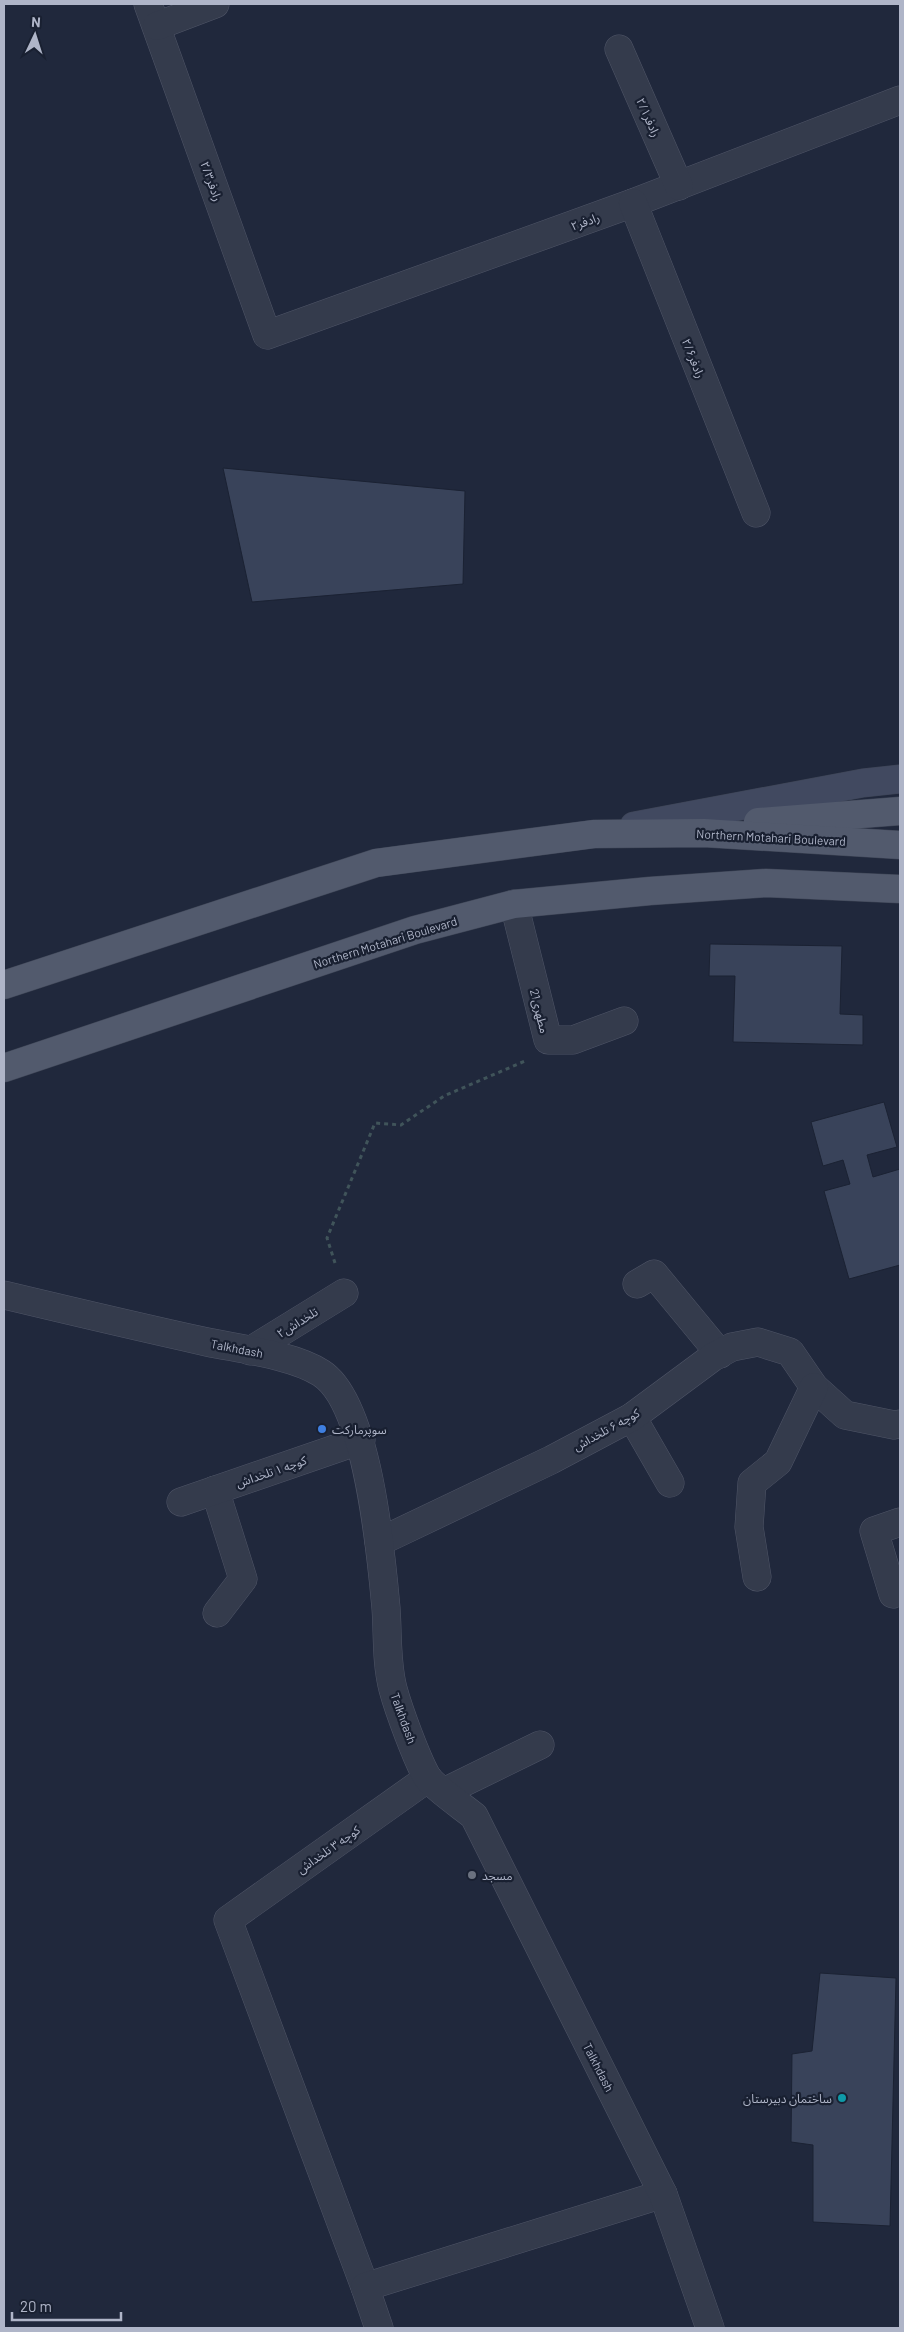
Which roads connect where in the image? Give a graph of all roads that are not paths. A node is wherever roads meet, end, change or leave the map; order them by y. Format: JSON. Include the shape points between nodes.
{"nodes":[{"id":1,"x":215,"y":4,"type":"edge"},
{"id":2,"x":152,"y":15,"type":"edge"},
{"id":3,"x":619,"y":49,"type":"dead end"},
{"id":4,"x":900,"y":100,"type":"edge"},
{"id":5,"x":679,"y":186,"type":"junction"},
{"id":6,"x":633,"y":204,"type":"junction"},
{"id":7,"x":267,"y":335,"type":"joint"},
{"id":8,"x":756,"y":513,"type":"dead end"},
{"id":9,"x":900,"y":778,"type":"edge"},
{"id":10,"x":900,"y":811,"type":"edge"},
{"id":11,"x":594,"y":834,"type":"junction"},
{"id":12,"x":900,"y":845,"type":"edge"},
{"id":13,"x":766,"y":883,"type":"junction"},
{"id":14,"x":900,"y":889,"type":"edge"},
{"id":15,"x":900,"y":900,"type":"edge"},
{"id":16,"x":514,"y":904,"type":"junction"},
{"id":17,"x":4,"y":986,"type":"edge"},
{"id":18,"x":624,"y":1021,"type":"dead end"},
{"id":19,"x":4,"y":1068,"type":"edge"},
{"id":20,"x":637,"y":1284,"type":"dead end"},
{"id":21,"x":344,"y":1293,"type":"road end"},
{"id":22,"x":4,"y":1295,"type":"edge"},
{"id":23,"x":250,"y":1351,"type":"junction"},
{"id":24,"x":720,"y":1354,"type":"junction"},
{"id":25,"x":814,"y":1387,"type":"junction"},
{"id":26,"x":632,"y":1417,"type":"junction"},
{"id":27,"x":898,"y":1431,"type":"edge"},
{"id":28,"x":361,"y":1440,"type":"junction"},
{"id":29,"x":670,"y":1483,"type":"dead end"},
{"id":30,"x":215,"y":1490,"type":"junction"},
{"id":31,"x":181,"y":1502,"type":"dead end"},
{"id":32,"x":900,"y":1522,"type":"edge"},
{"id":33,"x":379,"y":1542,"type":"junction"},
{"id":34,"x":757,"y":1576,"type":"dead end"},
{"id":35,"x":893,"y":1594,"type":"dead end"},
{"id":36,"x":217,"y":1613,"type":"dead end"},
{"id":37,"x":540,"y":1744,"type":"dead end"},
{"id":38,"x":436,"y":1785,"type":"junction"},
{"id":39,"x":663,"y":2194,"type":"junction"},
{"id":40,"x":365,"y":2287,"type":"junction"},
{"id":41,"x":379,"y":2328,"type":"edge"},
{"id":42,"x":710,"y":2328,"type":"edge"}],
"edges":[{"from":1,"to":2,"type":"street"},
{"from":2,"to":7,"type":"street","name":"رادفر۲/۳"},
{"from":3,"to":5,"type":"street","name":"رادفر۲/۱"},
{"from":4,"to":5,"type":"street","name":"رادفر۲"},
{"from":5,"to":6,"type":"street","name":"رادفر۲"},
{"from":6,"to":7,"type":"street","name":"رادفر۲"},
{"from":6,"to":8,"type":"street","name":"رادفر۲/۶"},
{"from":9,"to":11,"type":"main road"},
{"from":10,"to":11,"type":"main road"},
{"from":11,"to":12,"type":"main road","name":"Northern Motahari Boulevard","via":[[704,832]]},
{"from":11,"to":17,"type":"main road","name":"Northern Motahari Boulevard","via":[[376,863]]},
{"from":13,"to":14,"type":"main road","name":"Northern Motahari Boulevard"},
{"from":13,"to":15,"type":"main road"},
{"from":13,"to":16,"type":"main road","name":"Northern Motahari Boulevard"},
{"from":16,"to":18,"type":"street","name":"21مطهرى","via":[[548,1040],[573,1040]]},
{"from":16,"to":19,"type":"main road","name":"Northern Motahari Boulevard","via":[[415,930]]},
{"from":20,"to":24,"type":"street","via":[[654,1274]]},
{"from":21,"to":23,"type":"street","name":"۲تلخداش"},
{"from":22,"to":23,"type":"street","name":"Talkhdash"},
{"from":23,"to":28,"type":"street","name":"Talkhdash","via":[[301,1364],[319,1371],[332,1381]]},
{"from":24,"to":25,"type":"street","name":"کوچه ۶ تلخداش","via":[[732,1347],[758,1342],[790,1352]]},
{"from":24,"to":26,"type":"street","name":"کوچه ۶ تلخداش"},
{"from":25,"to":27,"type":"street","name":"کوچه ۶ تلخداش","via":[[845,1415]]},
{"from":25,"to":34,"type":"street","via":[[778,1462],[752,1484],[749,1527]]},
{"from":26,"to":29,"type":"street"},
{"from":26,"to":33,"type":"street","name":"کوچه ۶ تلخداش","via":[[551,1460]]},
{"from":28,"to":30,"type":"street","name":"کوچه ۱ تلخداش"},
{"from":28,"to":33,"type":"street","name":"Talkhdash"},
{"from":30,"to":31,"type":"street","name":"کوچه ۱ تلخداش"},
{"from":30,"to":36,"type":"street","via":[[243,1579]]},
{"from":32,"to":35,"type":"street","via":[[874,1530]]},
{"from":33,"to":38,"type":"street","name":"Talkhdash","via":[[386,1645],[393,1689]]},
{"from":37,"to":38,"type":"street","name":"کوچه ۳ تلخداش"},
{"from":38,"to":39,"type":"street","name":"Talkhdash","via":[[474,1816]]},
{"from":38,"to":40,"type":"street","name":"کوچه ۳ تلخداش","via":[[228,1920]]},
{"from":39,"to":40,"type":"street"},
{"from":39,"to":42,"type":"street","name":"Talkhdash"},
{"from":40,"to":41,"type":"street"}]}
